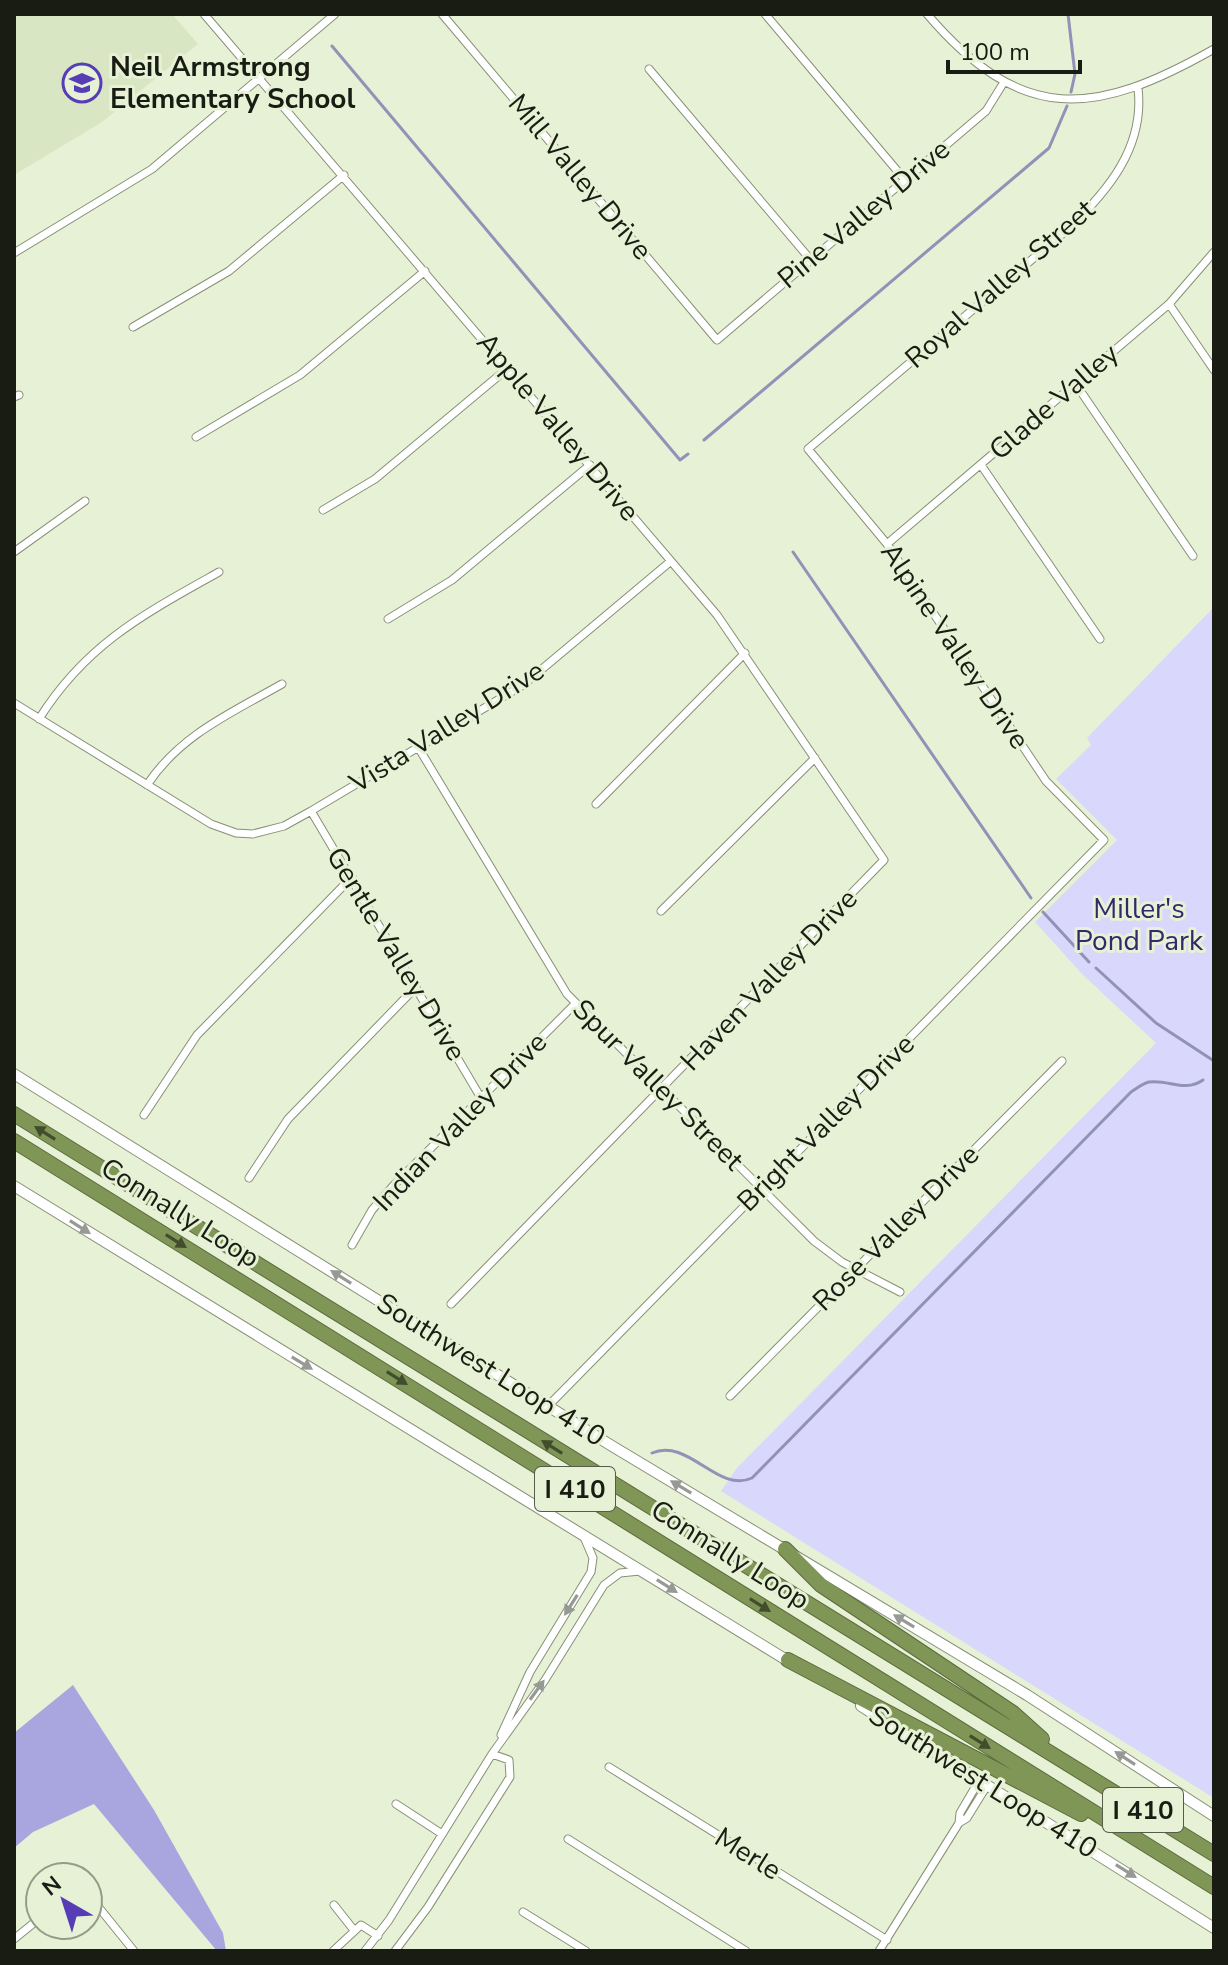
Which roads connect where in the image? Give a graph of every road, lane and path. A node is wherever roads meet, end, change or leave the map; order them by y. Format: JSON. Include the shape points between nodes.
{"nodes":[{"id":1,"x":204,"y":14,"type":"edge"},
{"id":2,"x":335,"y":14,"type":"edge"},
{"id":3,"x":442,"y":14,"type":"edge"},
{"id":4,"x":765,"y":14,"type":"edge"},
{"id":5,"x":927,"y":14,"type":"edge"},
{"id":6,"x":1214,"y":49,"type":"edge"},
{"id":7,"x":649,"y":69,"type":"dead end"},
{"id":8,"x":260,"y":78,"type":"junction"},
{"id":9,"x":1004,"y":82,"type":"junction"},
{"id":10,"x":1138,"y":88,"type":"junction"},
{"id":11,"x":344,"y":175,"type":"junction"},
{"id":12,"x":905,"y":180,"type":"junction"},
{"id":13,"x":1214,"y":252,"type":"edge"},
{"id":14,"x":14,"y":253,"type":"edge"},
{"id":15,"x":810,"y":259,"type":"junction"},
{"id":16,"x":425,"y":271,"type":"junction"},
{"id":17,"x":1169,"y":304,"type":"junction"},
{"id":18,"x":133,"y":327,"type":"dead end"},
{"id":19,"x":717,"y":340,"type":"joint"},
{"id":20,"x":508,"y":368,"type":"junction"},
{"id":21,"x":1214,"y":370,"type":"edge"},
{"id":22,"x":1075,"y":383,"type":"junction"},
{"id":23,"x":196,"y":437,"type":"dead end"},
{"id":24,"x":808,"y":449,"type":"joint"},
{"id":25,"x":590,"y":465,"type":"junction"},
{"id":26,"x":981,"y":465,"type":"junction"},
{"id":27,"x":85,"y":501,"type":"dead end"},
{"id":28,"x":323,"y":510,"type":"dead end"},
{"id":29,"x":887,"y":544,"type":"junction"},
{"id":30,"x":14,"y":552,"type":"edge"},
{"id":31,"x":1193,"y":556,"type":"dead end"},
{"id":32,"x":671,"y":561,"type":"junction"},
{"id":33,"x":219,"y":572,"type":"dead end"},
{"id":34,"x":388,"y":619,"type":"dead end"},
{"id":35,"x":1100,"y":639,"type":"dead end"},
{"id":36,"x":745,"y":653,"type":"junction"},
{"id":37,"x":282,"y":684,"type":"dead end"},
{"id":38,"x":14,"y":703,"type":"edge"},
{"id":39,"x":39,"y":719,"type":"junction"},
{"id":40,"x":418,"y":747,"type":"junction"},
{"id":41,"x":815,"y":758,"type":"junction"},
{"id":42,"x":147,"y":785,"type":"junction"},
{"id":43,"x":596,"y":804,"type":"dead end"},
{"id":44,"x":311,"y":811,"type":"junction"},
{"id":45,"x":1104,"y":840,"type":"joint"},
{"id":46,"x":884,"y":860,"type":"joint"},
{"id":47,"x":352,"y":877,"type":"junction"},
{"id":48,"x":661,"y":911,"type":"dead end"},
{"id":49,"x":416,"y":987,"type":"junction"},
{"id":50,"x":575,"y":1004,"type":"junction"},
{"id":51,"x":1062,"y":1061,"type":"dead end"},
{"id":52,"x":14,"y":1074,"type":"edge"},
{"id":53,"x":661,"y":1091,"type":"junction"},
{"id":54,"x":481,"y":1098,"type":"junction"},
{"id":55,"x":14,"y":1114,"type":"edge"},
{"id":56,"x":144,"y":1115,"type":"dead end"},
{"id":57,"x":14,"y":1141,"type":"edge"},
{"id":58,"x":249,"y":1178,"type":"dead end"},
{"id":59,"x":14,"y":1186,"type":"edge"},
{"id":60,"x":761,"y":1189,"type":"junction"},
{"id":61,"x":352,"y":1245,"type":"dead end"},
{"id":62,"x":855,"y":1269,"type":"junction"},
{"id":63,"x":900,"y":1292,"type":"dead end"},
{"id":64,"x":451,"y":1304,"type":"dead end"},
{"id":65,"x":730,"y":1396,"type":"dead end"},
{"id":66,"x":548,"y":1406,"type":"junction"},
{"id":67,"x":583,"y":1535,"type":"junction"},
{"id":68,"x":785,"y":1549,"type":"junction"},
{"id":69,"x":643,"y":1570,"type":"junction"},
{"id":70,"x":555,"y":1631,"type":"junction"},
{"id":71,"x":569,"y":1640,"type":"junction"},
{"id":72,"x":788,"y":1660,"type":"junction"},
{"id":73,"x":492,"y":1754,"type":"junction"},
{"id":74,"x":1071,"y":1766,"type":"junction"},
{"id":75,"x":609,"y":1767,"type":"dead end"},
{"id":76,"x":984,"y":1782,"type":"junction"},
{"id":77,"x":396,"y":1804,"type":"dead end"},
{"id":78,"x":1214,"y":1816,"type":"edge"},
{"id":79,"x":442,"y":1834,"type":"junction"},
{"id":80,"x":568,"y":1839,"type":"dead end"},
{"id":81,"x":1136,"y":1839,"type":"junction"},
{"id":82,"x":1214,"y":1854,"type":"edge"},
{"id":83,"x":1214,"y":1887,"type":"edge"},
{"id":84,"x":334,"y":1905,"type":"dead end"},
{"id":85,"x":523,"y":1912,"type":"dead end"},
{"id":86,"x":104,"y":1914,"type":"edge"},
{"id":87,"x":1214,"y":1928,"type":"edge"},
{"id":88,"x":353,"y":1929,"type":"junction"},
{"id":89,"x":378,"y":1936,"type":"junction"},
{"id":90,"x":887,"y":1940,"type":"junction"},
{"id":91,"x":134,"y":1951,"type":"edge"},
{"id":92,"x":333,"y":1951,"type":"edge"},
{"id":93,"x":365,"y":1951,"type":"edge"},
{"id":94,"x":395,"y":1951,"type":"edge"},
{"id":95,"x":586,"y":1951,"type":"edge"},
{"id":96,"x":746,"y":1951,"type":"edge"},
{"id":97,"x":879,"y":1951,"type":"edge"}],
"edges":[{"from":1,"to":8,"type":"street","name":"Apple Valley Drive"},
{"from":2,"to":8,"type":"street"},
{"from":3,"to":19,"type":"street","name":"Mill Valley Drive"},
{"from":4,"to":12,"type":"street"},
{"from":5,"to":9,"type":"street","via":[[958,49]]},
{"from":6,"to":10,"type":"street"},
{"from":7,"to":15,"type":"street"},
{"from":8,"to":11,"type":"street","name":"Apple Valley Drive"},
{"from":8,"to":14,"type":"street","via":[[152,169]]},
{"from":9,"to":10,"type":"street","via":[[1086,100]]},
{"from":9,"to":12,"type":"street","name":"Pine Valley Drive","via":[[986,111]]},
{"from":10,"to":24,"type":"street","name":"Royal Valley Street","via":[[1136,133],[1116,176],[1098,199]]},
{"from":11,"to":16,"type":"street","name":"Apple Valley Drive"},
{"from":11,"to":18,"type":"street","via":[[229,271]]},
{"from":12,"to":15,"type":"street","name":"Pine Valley Drive"},
{"from":13,"to":17,"type":"street","name":"Glade Valley"},
{"from":15,"to":19,"type":"street","name":"Pine Valley Drive"},
{"from":16,"to":20,"type":"street","name":"Apple Valley Drive"},
{"from":16,"to":23,"type":"street","via":[[300,375]]},
{"from":17,"to":21,"type":"street"},
{"from":17,"to":22,"type":"street","name":"Glade Valley"},
{"from":20,"to":25,"type":"street","name":"Apple Valley Drive"},
{"from":20,"to":28,"type":"street","via":[[375,479]]},
{"from":22,"to":26,"type":"street","name":"Glade Valley"},
{"from":22,"to":31,"type":"street"},
{"from":24,"to":29,"type":"street","name":"Alpine Valley Drive"},
{"from":25,"to":32,"type":"street","name":"Apple Valley Drive"},
{"from":25,"to":34,"type":"street","via":[[452,580]]},
{"from":26,"to":29,"type":"street","name":"Glade Valley"},
{"from":26,"to":35,"type":"street"},
{"from":27,"to":30,"type":"street"},
{"from":29,"to":45,"type":"street","name":"Alpine Valley Drive","via":[[1046,781]]},
{"from":32,"to":36,"type":"street","name":"Apple Valley Drive"},
{"from":32,"to":40,"type":"street","name":"Vista Valley Drive","via":[[523,685]]},
{"from":33,"to":39,"type":"street","via":[[96,648]]},
{"from":36,"to":41,"type":"street","name":"Apple Valley Drive"},
{"from":36,"to":43,"type":"street"},
{"from":37,"to":42,"type":"street","via":[[187,739]]},
{"from":38,"to":39,"type":"street","name":"Vista Valley Drive"},
{"from":39,"to":42,"type":"street","name":"Vista Valley Drive"},
{"from":40,"to":44,"type":"street","name":"Vista Valley Drive"},
{"from":40,"to":50,"type":"street","name":"Spur Valley Street"},
{"from":41,"to":46,"type":"street","name":"Apple Valley Drive"},
{"from":41,"to":48,"type":"street"},
{"from":42,"to":44,"type":"street","name":"Vista Valley Drive","via":[[225,830],[253,834]]},
{"from":44,"to":47,"type":"street","name":"Gentle Valley Drive"},
{"from":45,"to":60,"type":"street","name":"Bright Valley Drive"},
{"from":46,"to":53,"type":"street","name":"Haven Valley Drive"},
{"from":47,"to":49,"type":"street","name":"Gentle Valley Drive"},
{"from":47,"to":56,"type":"street","via":[[197,1035]]},
{"from":49,"to":54,"type":"street","name":"Gentle Valley Drive"},
{"from":49,"to":58,"type":"street","via":[[288,1119]]},
{"from":50,"to":53,"type":"street","name":"Spur Valley Street"},
{"from":50,"to":54,"type":"street","name":"Indian Valley Drive"},
{"from":51,"to":62,"type":"street","name":"Rose Valley Drive"},
{"from":66,"to":52,"type":"main road","name":"Southwest Loop 410","one_way":true},
{"from":53,"to":60,"type":"street","name":"Spur Valley Street"},
{"from":53,"to":64,"type":"street","name":"Haven Valley Drive"},
{"from":54,"to":61,"type":"street","name":"Indian Valley Drive","via":[[393,1186]]},
{"from":74,"to":55,"type":"highway","name":"Connally Loop","number":"I 410","one_way":true},
{"from":57,"to":81,"type":"highway","name":"Connally Loop","number":"I 410","one_way":true},
{"from":59,"to":67,"type":"main road","name":"Southwest Loop 410","one_way":true},
{"from":60,"to":62,"type":"street","name":"Spur Valley Street","via":[[829,1253]]},
{"from":60,"to":66,"type":"street","name":"Bright Valley Drive"},
{"from":62,"to":63,"type":"street","name":"Spur Valley Street"},
{"from":62,"to":65,"type":"street","name":"Rose Valley Drive"},
{"from":68,"to":66,"type":"main road","name":"Southwest Loop 410","one_way":true},
{"from":67,"to":69,"type":"main road","name":"Southwest Loop 410"},
{"from":67,"to":70,"type":"street","one_way":true,"via":[[593,1564]]},
{"from":68,"to":74,"type":"highway","via":[[821,1585],[1013,1713]]},
{"from":78,"to":68,"type":"main road","name":"Southwest Loop 410","one_way":true},
{"from":69,"to":71,"type":"street","via":[[620,1573],[604,1585]]},
{"from":69,"to":72,"type":"main road","name":"Southwest Loop 410","one_way":true},
{"from":70,"to":71,"type":"street"},
{"from":70,"to":73,"type":"street"},
{"from":73,"to":71,"type":"street","one_way":true},
{"from":72,"to":76,"type":"main road","name":"Southwest Loop 410"},
{"from":72,"to":81,"type":"highway","via":[[1098,1824]]},
{"from":73,"to":79,"type":"street"},
{"from":73,"to":94,"type":"street","via":[[509,1760],[510,1777]]},
{"from":74,"to":82,"type":"highway","name":"Connally Loop","number":"I 410"},
{"from":75,"to":90,"type":"street","name":"Merle"},
{"from":76,"to":87,"type":"main road","name":"Southwest Loop 410","one_way":true},
{"from":76,"to":90,"type":"street","via":[[960,1813],[959,1823]]},
{"from":77,"to":79,"type":"street"},
{"from":79,"to":89,"type":"street"},
{"from":80,"to":96,"type":"street"},
{"from":81,"to":83,"type":"highway","name":"Connally Loop","number":"I 410"},
{"from":84,"to":88,"type":"street"},
{"from":85,"to":95,"type":"street"},
{"from":86,"to":91,"type":"street"},
{"from":88,"to":89,"type":"street","via":[[361,1925]]},
{"from":88,"to":92,"type":"street"},
{"from":89,"to":93,"type":"street"},
{"from":90,"to":97,"type":"street"}]}
